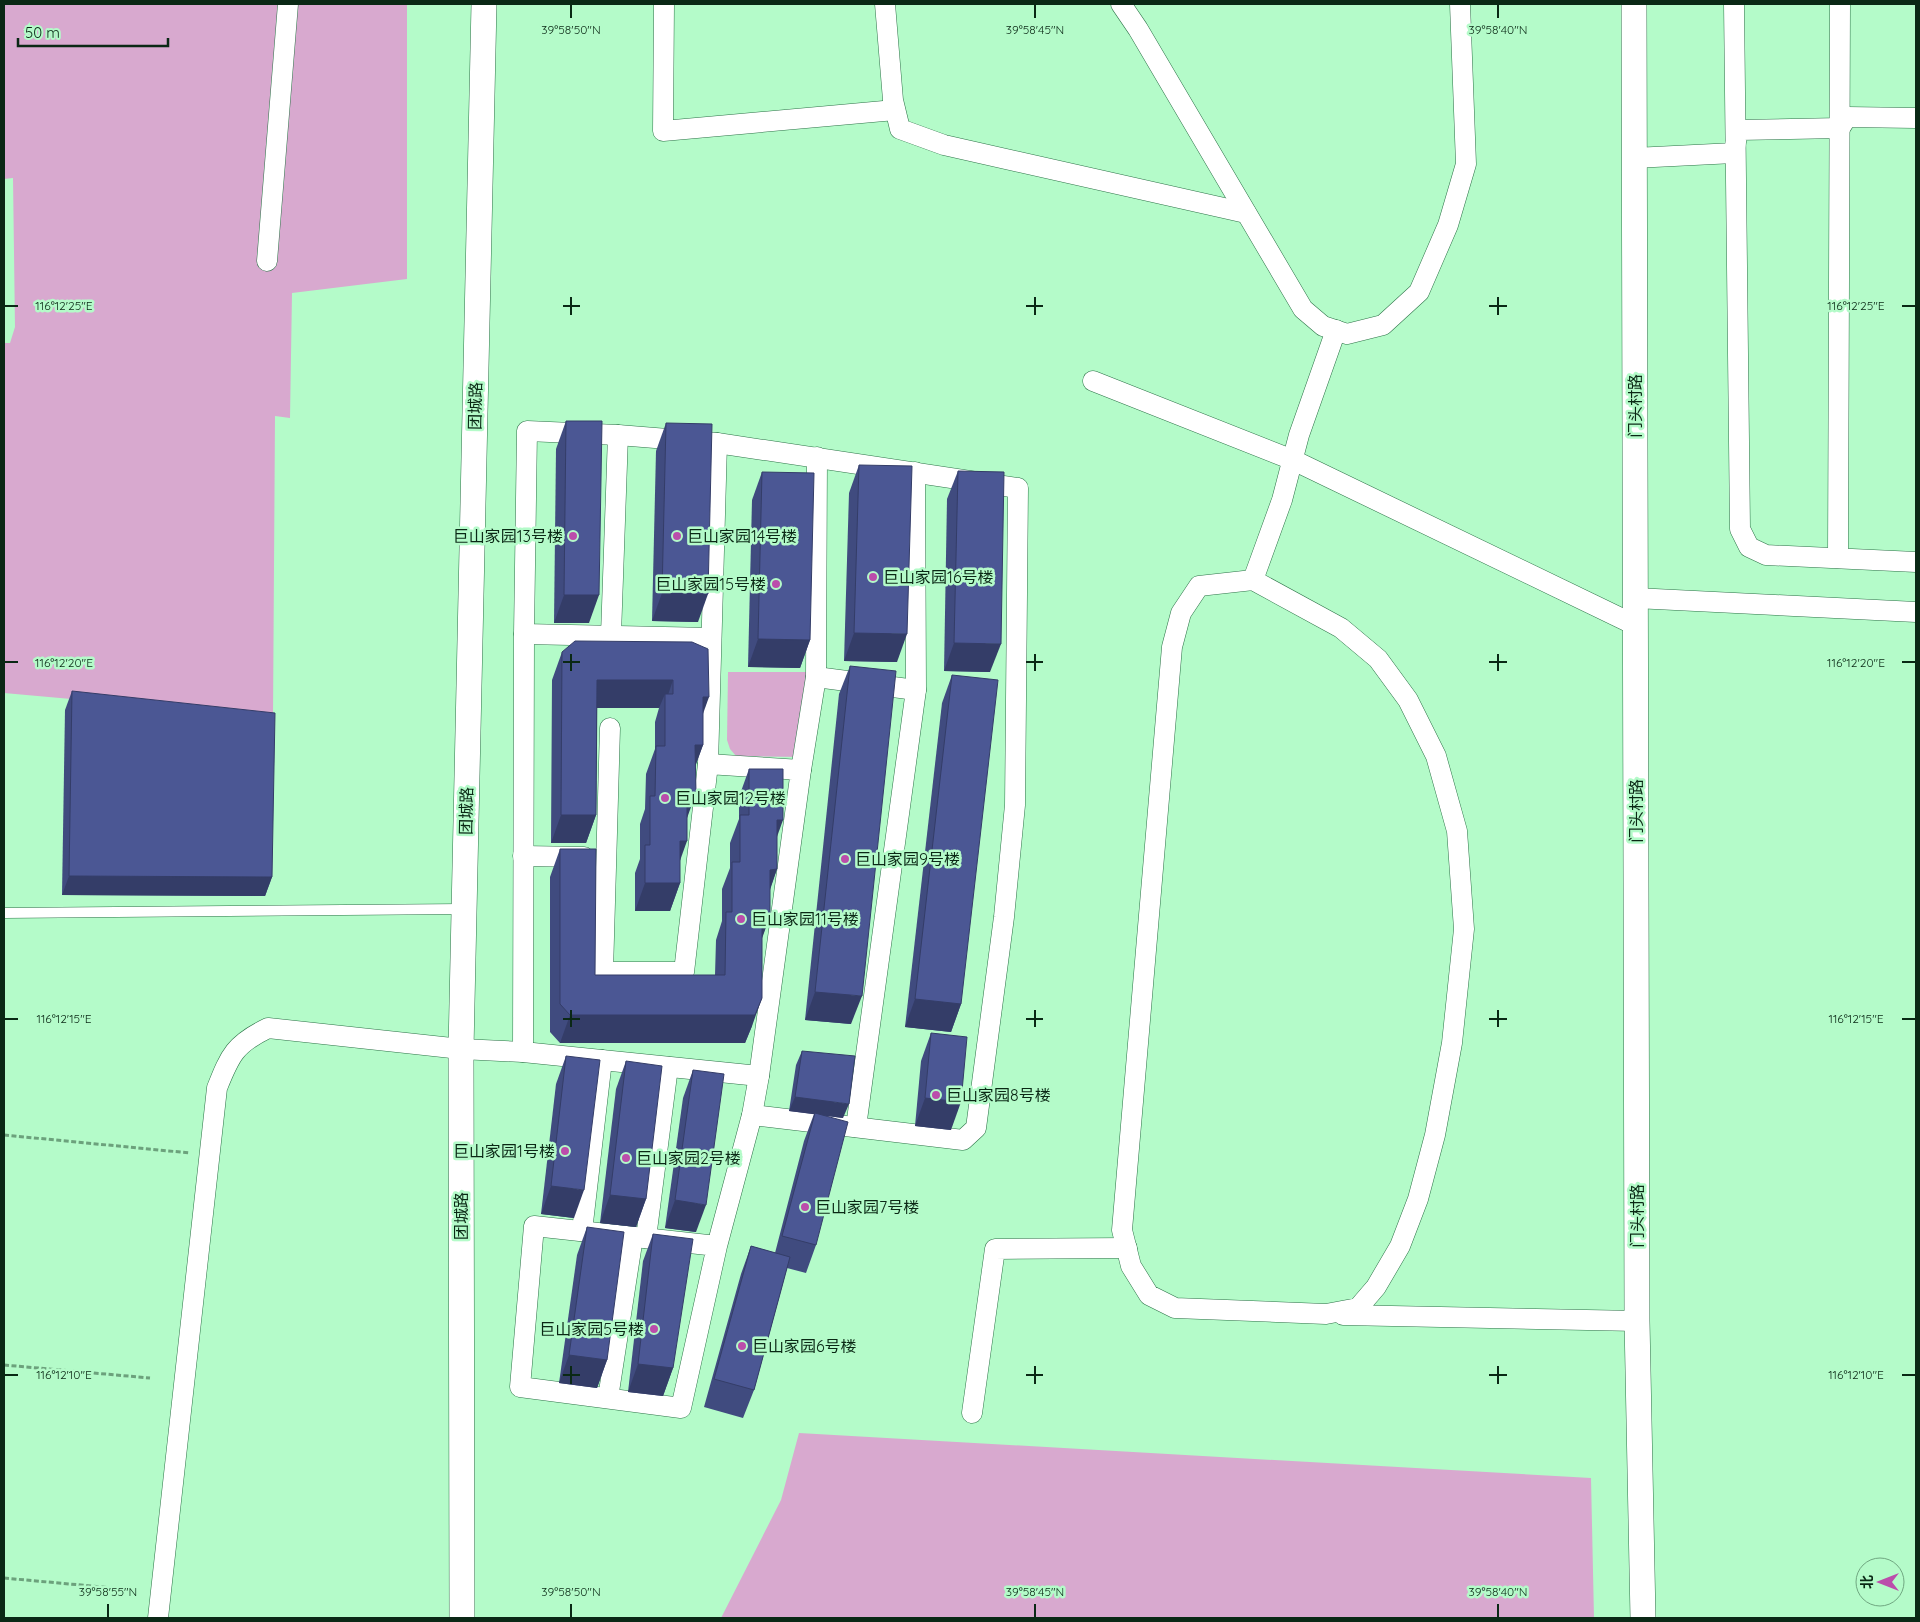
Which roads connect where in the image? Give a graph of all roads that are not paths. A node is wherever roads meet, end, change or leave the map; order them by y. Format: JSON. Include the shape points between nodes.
{"nodes":[{"id":1,"x":288,"y":4,"type":"edge"},
{"id":2,"x":484,"y":4,"type":"edge"},
{"id":3,"x":664,"y":4,"type":"edge"},
{"id":4,"x":885,"y":4,"type":"edge"},
{"id":5,"x":1121,"y":4,"type":"edge"},
{"id":6,"x":1460,"y":4,"type":"edge"},
{"id":7,"x":1634,"y":4,"type":"edge"},
{"id":8,"x":1734,"y":4,"type":"edge"},
{"id":9,"x":1840,"y":4,"type":"edge"},
{"id":10,"x":895,"y":110,"type":"junction"},
{"id":11,"x":1916,"y":118,"type":"edge"},
{"id":12,"x":1840,"y":128,"type":"junction"},
{"id":13,"x":1734,"y":153,"type":"junction"},
{"id":14,"x":1634,"y":158,"type":"junction"},
{"id":15,"x":1246,"y":213,"type":"junction"},
{"id":16,"x":267,"y":261,"type":"dead end"},
{"id":17,"x":1336,"y":330,"type":"junction"},
{"id":18,"x":1093,"y":381,"type":"dead end"},
{"id":19,"x":618,"y":435,"type":"junction"},
{"id":20,"x":717,"y":442,"type":"junction"},
{"id":21,"x":817,"y":457,"type":"junction"},
{"id":22,"x":1293,"y":460,"type":"junction"},
{"id":23,"x":915,"y":472,"type":"junction"},
{"id":24,"x":1838,"y":558,"type":"junction"},
{"id":25,"x":1916,"y":562,"type":"edge"},
{"id":26,"x":1253,"y":580,"type":"junction"},
{"id":27,"x":1635,"y":598,"type":"junction"},
{"id":28,"x":1916,"y":612,"type":"edge"},
{"id":29,"x":1635,"y":625,"type":"junction"},
{"id":30,"x":524,"y":634,"type":"junction"},
{"id":31,"x":611,"y":636,"type":"junction"},
{"id":32,"x":711,"y":638,"type":"junction"},
{"id":33,"x":816,"y":677,"type":"junction"},
{"id":34,"x":916,"y":690,"type":"junction"},
{"id":35,"x":610,"y":728,"type":"dead end"},
{"id":36,"x":708,"y":764,"type":"junction"},
{"id":37,"x":801,"y":770,"type":"junction"},
{"id":38,"x":523,"y":856,"type":"junction"},
{"id":39,"x":606,"y":857,"type":"junction"},
{"id":40,"x":464,"y":909,"type":"junction"},
{"id":41,"x":4,"y":913,"type":"edge"},
{"id":42,"x":461,"y":1049,"type":"junction"},
{"id":43,"x":522,"y":1052,"type":"junction"},
{"id":44,"x":602,"y":1060,"type":"junction"},
{"id":45,"x":668,"y":1066,"type":"junction"},
{"id":46,"x":759,"y":1076,"type":"junction"},
{"id":47,"x":752,"y":1115,"type":"junction"},
{"id":48,"x":856,"y":1127,"type":"junction"},
{"id":49,"x":582,"y":1232,"type":"junction"},
{"id":50,"x":639,"y":1238,"type":"junction"},
{"id":51,"x":717,"y":1246,"type":"junction"},
{"id":52,"x":1126,"y":1248,"type":"junction"},
{"id":53,"x":1326,"y":1314,"type":"junction"},
{"id":54,"x":1637,"y":1321,"type":"junction"},
{"id":55,"x":608,"y":1398,"type":"junction"},
{"id":56,"x":972,"y":1413,"type":"dead end"},
{"id":57,"x":158,"y":1618,"type":"edge"},
{"id":58,"x":462,"y":1618,"type":"edge"},
{"id":59,"x":1643,"y":1618,"type":"edge"}],
"edges":[{"from":1,"to":16,"type":"street"},
{"from":2,"to":40,"type":"street","name":"团城路"},
{"from":3,"to":10,"type":"street","via":[[663,131]]},
{"from":4,"to":10,"type":"street"},
{"from":5,"to":15,"type":"street"},
{"from":6,"to":17,"type":"street","via":[[1466,164],[1448,225],[1419,292],[1383,325],[1347,334]]},
{"from":7,"to":14,"type":"street","name":"门头村路"},
{"from":8,"to":13,"type":"street"},
{"from":9,"to":12,"type":"street"},
{"from":10,"to":15,"type":"street","via":[[900,129],[944,146]]},
{"from":11,"to":12,"type":"street","via":[[1847,117]]},
{"from":12,"to":13,"type":"street","via":[[1738,130]]},
{"from":12,"to":24,"type":"street"},
{"from":13,"to":14,"type":"street"},
{"from":13,"to":24,"type":"street","via":[[1740,528],[1749,547],[1766,556]]},
{"from":14,"to":27,"type":"street","name":"门头村路"},
{"from":15,"to":17,"type":"street","via":[[1303,309],[1323,326]]},
{"from":17,"to":22,"type":"street"},
{"from":18,"to":22,"type":"street"},
{"from":19,"to":20,"type":"street"},
{"from":19,"to":30,"type":"street","via":[[527,431]]},
{"from":19,"to":31,"type":"street"},
{"from":20,"to":21,"type":"street"},
{"from":20,"to":32,"type":"street"},
{"from":21,"to":23,"type":"street"},
{"from":21,"to":33,"type":"street"},
{"from":22,"to":26,"type":"street"},
{"from":22,"to":29,"type":"street"},
{"from":23,"to":34,"type":"street"},
{"from":23,"to":48,"type":"street","via":[[1018,488],[1015,805],[1004,917],[976,1128],[963,1140]]},
{"from":24,"to":25,"type":"street"},
{"from":26,"to":52,"type":"street","via":[[1198,586],[1180,613],[1172,647],[1122,1230]]},
{"from":26,"to":53,"type":"street","via":[[1341,628],[1378,659],[1408,700],[1436,756],[1457,832],[1464,929],[1452,1043],[1435,1135],[1400,1246],[1376,1287],[1358,1308]]},
{"from":27,"to":28,"type":"street"},
{"from":27,"to":29,"type":"street","name":"门头村路"},
{"from":29,"to":54,"type":"street","name":"门头村路"},
{"from":30,"to":31,"type":"street"},
{"from":30,"to":38,"type":"street"},
{"from":31,"to":32,"type":"street"},
{"from":32,"to":36,"type":"street"},
{"from":33,"to":34,"type":"street"},
{"from":33,"to":37,"type":"street"},
{"from":34,"to":48,"type":"street"},
{"from":35,"to":39,"type":"street"},
{"from":36,"to":37,"type":"street"},
{"from":36,"to":39,"type":"street","via":[[684,972],[603,972]]},
{"from":37,"to":46,"type":"street"},
{"from":38,"to":39,"type":"street"},
{"from":38,"to":43,"type":"street"},
{"from":40,"to":41,"type":"lane"},
{"from":40,"to":42,"type":"street","name":"团城路"},
{"from":42,"to":43,"type":"street"},
{"from":42,"to":57,"type":"street","via":[[268,1028],[248,1038],[229,1058],[217,1088]]},
{"from":42,"to":58,"type":"street","name":"团城路"},
{"from":43,"to":44,"type":"street"},
{"from":44,"to":45,"type":"street"},
{"from":44,"to":49,"type":"street"},
{"from":45,"to":46,"type":"street"},
{"from":45,"to":50,"type":"street"},
{"from":46,"to":47,"type":"street"},
{"from":47,"to":48,"type":"street"},
{"from":47,"to":51,"type":"street"},
{"from":49,"to":50,"type":"street"},
{"from":49,"to":55,"type":"street","via":[[534,1226],[520,1387]]},
{"from":50,"to":51,"type":"street"},
{"from":50,"to":55,"type":"street"},
{"from":51,"to":55,"type":"street","via":[[681,1408]]},
{"from":52,"to":53,"type":"street","via":[[1131,1266],[1149,1295],[1175,1308]]},
{"from":52,"to":56,"type":"street","via":[[995,1249]]},
{"from":53,"to":54,"type":"street"},
{"from":54,"to":59,"type":"street","name":"门头村路"}]}
